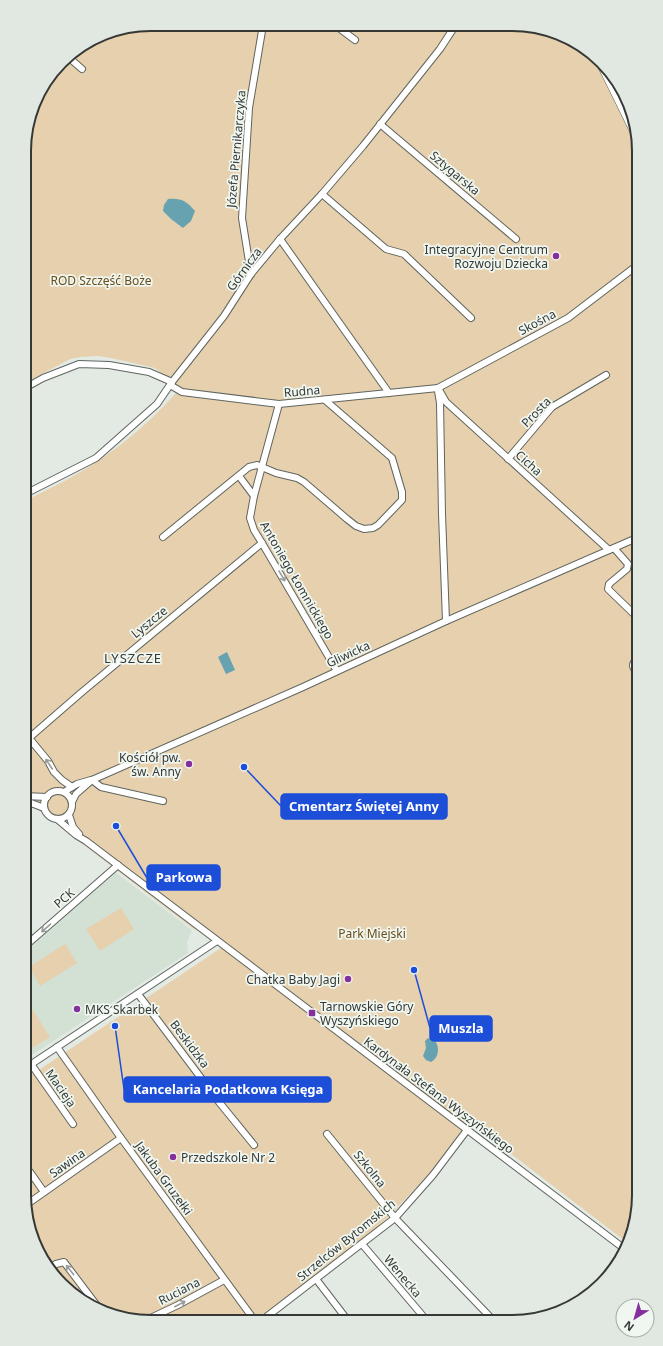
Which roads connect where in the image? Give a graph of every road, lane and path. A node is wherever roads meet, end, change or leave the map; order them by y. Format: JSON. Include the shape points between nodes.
{"nodes":[{"id":1,"x":262,"y":31,"type":"edge"},
{"id":2,"x":343,"y":31,"type":"edge"},
{"id":3,"x":452,"y":31,"type":"edge"},
{"id":4,"x":355,"y":40,"type":"dead end"},
{"id":5,"x":72,"y":61,"type":"edge"},
{"id":6,"x":82,"y":69,"type":"dead end"},
{"id":7,"x":611,"y":83,"type":"edge"},
{"id":8,"x":626,"y":114,"type":"edge"},
{"id":9,"x":380,"y":124,"type":"junction"},
{"id":10,"x":322,"y":194,"type":"junction"},
{"id":11,"x":280,"y":239,"type":"junction"},
{"id":12,"x":516,"y":239,"type":"dead end"},
{"id":13,"x":632,"y":269,"type":"edge"},
{"id":14,"x":251,"y":274,"type":"junction"},
{"id":15,"x":471,"y":318,"type":"dead end"},
{"id":16,"x":606,"y":375,"type":"dead end"},
{"id":17,"x":171,"y":384,"type":"junction"},
{"id":18,"x":31,"y":385,"type":"edge"},
{"id":19,"x":438,"y":388,"type":"junction"},
{"id":20,"x":389,"y":393,"type":"junction"},
{"id":21,"x":325,"y":400,"type":"junction"},
{"id":22,"x":279,"y":404,"type":"junction"},
{"id":23,"x":508,"y":459,"type":"junction"},
{"id":24,"x":262,"y":468,"type":"junction"},
{"id":25,"x":239,"y":476,"type":"junction"},
{"id":26,"x":31,"y":491,"type":"edge"},
{"id":27,"x":254,"y":496,"type":"junction"},
{"id":28,"x":163,"y":537,"type":"dead end"},
{"id":29,"x":632,"y":540,"type":"edge"},
{"id":30,"x":262,"y":543,"type":"junction"},
{"id":31,"x":611,"y":549,"type":"junction"},
{"id":32,"x":632,"y":612,"type":"edge"},
{"id":33,"x":446,"y":622,"type":"junction"},
{"id":34,"x":337,"y":672,"type":"junction"},
{"id":35,"x":31,"y":736,"type":"edge"},
{"id":36,"x":31,"y":740,"type":"edge"},
{"id":37,"x":92,"y":780,"type":"junction"},
{"id":38,"x":72,"y":787,"type":"junction"},
{"id":39,"x":64,"y":792,"type":"junction"},
{"id":40,"x":31,"y":796,"type":"edge"},
{"id":41,"x":47,"y":797,"type":"junction"},
{"id":42,"x":163,"y":801,"type":"dead end"},
{"id":43,"x":72,"y":802,"type":"junction"},
{"id":44,"x":31,"y":803,"type":"edge"},
{"id":45,"x":44,"y":808,"type":"junction"},
{"id":46,"x":68,"y":815,"type":"junction"},
{"id":47,"x":57,"y":819,"type":"junction"},
{"id":48,"x":86,"y":841,"type":"junction"},
{"id":49,"x":118,"y":865,"type":"junction"},
{"id":50,"x":31,"y":941,"type":"edge"},
{"id":51,"x":218,"y":941,"type":"junction"},
{"id":52,"x":138,"y":994,"type":"junction"},
{"id":53,"x":57,"y":1047,"type":"junction"},
{"id":54,"x":31,"y":1064,"type":"joint"},
{"id":55,"x":73,"y":1124,"type":"dead end"},
{"id":56,"x":467,"y":1130,"type":"junction"},
{"id":57,"x":327,"y":1134,"type":"dead end"},
{"id":58,"x":121,"y":1138,"type":"junction"},
{"id":59,"x":254,"y":1145,"type":"dead end"},
{"id":60,"x":31,"y":1173,"type":"edge"},
{"id":61,"x":44,"y":1192,"type":"junction"},
{"id":62,"x":31,"y":1201,"type":"edge"},
{"id":63,"x":396,"y":1218,"type":"junction"},
{"id":64,"x":362,"y":1244,"type":"junction"},
{"id":65,"x":621,"y":1246,"type":"edge"},
{"id":66,"x":54,"y":1266,"type":"edge"},
{"id":67,"x":316,"y":1279,"type":"junction"},
{"id":68,"x":224,"y":1280,"type":"junction"},
{"id":69,"x":93,"y":1300,"type":"edge"},
{"id":70,"x":157,"y":1315,"type":"edge"},
{"id":71,"x":250,"y":1315,"type":"edge"},
{"id":72,"x":269,"y":1315,"type":"edge"},
{"id":73,"x":344,"y":1315,"type":"edge"},
{"id":74,"x":422,"y":1315,"type":"edge"},
{"id":75,"x":488,"y":1315,"type":"edge"}],
"edges":[{"from":1,"to":14,"type":"street","name":"Józefa Piernikarczyka","via":[[249,108],[242,218]]},
{"from":2,"to":4,"type":"street"},
{"from":3,"to":9,"type":"street","name":"Górnicza"},
{"from":5,"to":6,"type":"street"},
{"from":7,"to":8,"type":"highway"},
{"from":9,"to":10,"type":"street","name":"Górnicza"},
{"from":9,"to":12,"type":"street","name":"Sztygarska"},
{"from":10,"to":11,"type":"street","name":"Górnicza"},
{"from":10,"to":15,"type":"street","via":[[386,249],[404,254]]},
{"from":11,"to":14,"type":"street","name":"Górnicza"},
{"from":11,"to":20,"type":"street"},
{"from":13,"to":19,"type":"street","name":"Skośna","via":[[568,318]]},
{"from":14,"to":17,"type":"street","name":"Górnicza","via":[[224,316]]},
{"from":16,"to":23,"type":"street","name":"Prosta","via":[[552,408]]},
{"from":17,"to":18,"type":"street","name":"Rudna","via":[[149,372],[109,365],[79,364]]},
{"from":17,"to":22,"type":"street","name":"Rudna","via":[[182,392]]},
{"from":17,"to":26,"type":"street","name":"Górnicza","via":[[157,404],[96,458]]},
{"from":19,"to":20,"type":"street","name":"Rudna"},
{"from":19,"to":23,"type":"street","name":"Cicha","via":[[446,402]]},
{"from":19,"to":33,"type":"street"},
{"from":20,"to":21,"type":"street","name":"Rudna"},
{"from":21,"to":22,"type":"street","name":"Rudna"},
{"from":21,"to":24,"type":"street","via":[[392,458],[403,497],[401,502],[384,520],[373,528],[364,529],[346,519],[304,482]]},
{"from":22,"to":24,"type":"street","name":"Antoniego Łomnickiego"},
{"from":23,"to":31,"type":"street","name":"Cicha"},
{"from":24,"to":25,"type":"street","via":[[253,465]]},
{"from":24,"to":27,"type":"street","name":"Antoniego Łomnickiego"},
{"from":25,"to":27,"type":"street"},
{"from":25,"to":28,"type":"street"},
{"from":27,"to":30,"type":"street","name":"Antoniego Łomnickiego","via":[[250,518]]},
{"from":29,"to":31,"type":"street","name":"Gliwicka"},
{"from":30,"to":34,"type":"street","name":"Antoniego Łomnickiego","one_way":true},
{"from":35,"to":30,"type":"street","name":"Lyszcze","one_way":true},
{"from":31,"to":32,"type":"street","via":[[628,564],[628,569],[609,584],[608,589]]},
{"from":31,"to":33,"type":"street","name":"Gliwicka"},
{"from":33,"to":34,"type":"street","name":"Gliwicka"},
{"from":34,"to":37,"type":"street","name":"Gliwicka"},
{"from":38,"to":36,"type":"street","name":"Lyszcze","one_way":true,"via":[[54,772]]},
{"from":37,"to":38,"type":"street","name":"Gliwicka"},
{"from":37,"to":42,"type":"street","via":[[101,787]]},
{"from":37,"to":43,"type":"street","name":"Gliwicka","via":[[76,794]]},
{"from":38,"to":39,"type":"street","name":"Gliwicka"},
{"from":39,"to":41,"type":"street","via":[[54,792]]},
{"from":39,"to":43,"type":"street"},
{"from":40,"to":41,"type":"street"},
{"from":41,"to":45,"type":"street"},
{"from":43,"to":46,"type":"street","via":[[72,810]]},
{"from":44,"to":45,"type":"street"},
{"from":45,"to":47,"type":"street","via":[[51,817]]},
{"from":46,"to":47,"type":"street"},
{"from":46,"to":48,"type":"street","name":"Kardynała Stefana Wyszyńskiego","via":[[73,827]]},
{"from":47,"to":48,"type":"street","name":"Kardynała Stefana Wyszyńskiego"},
{"from":48,"to":49,"type":"street","name":"Kardynała Stefana Wyszyńskiego"},
{"from":49,"to":50,"type":"street","name":"PCK","one_way":true},
{"from":49,"to":51,"type":"street","name":"Kardynała Stefana Wyszyńskiego"},
{"from":51,"to":52,"type":"street"},
{"from":51,"to":56,"type":"street","name":"Kardynała Stefana Wyszyńskiego"},
{"from":52,"to":53,"type":"street"},
{"from":52,"to":59,"type":"street","name":"Beskidzka"},
{"from":53,"to":54,"type":"street"},
{"from":53,"to":58,"type":"street","name":"Jakuba Gruzełki"},
{"from":54,"to":55,"type":"street","name":"Macieja"},
{"from":56,"to":63,"type":"street","name":"Strzelców Bytomskich"},
{"from":56,"to":65,"type":"street","name":"Kardynała Stefana Wyszyńskiego"},
{"from":57,"to":63,"type":"street","name":"Szkolna"},
{"from":58,"to":61,"type":"street","name":"Sawina"},
{"from":58,"to":68,"type":"street","name":"Jakuba Gruzełki"},
{"from":60,"to":61,"type":"street"},
{"from":61,"to":62,"type":"street","name":"Sawina"},
{"from":63,"to":64,"type":"street","name":"Strzelców Bytomskich"},
{"from":63,"to":75,"type":"street","name":"Szkolna"},
{"from":64,"to":67,"type":"street","name":"Strzelców Bytomskich"},
{"from":64,"to":74,"type":"street","name":"Wenecka"},
{"from":69,"to":66,"type":"street","one_way":true,"via":[[64,1262]]},
{"from":67,"to":72,"type":"street","name":"Strzelców Bytomskich"},
{"from":67,"to":73,"type":"street"},
{"from":70,"to":68,"type":"street","name":"Ruciana","one_way":true},
{"from":68,"to":71,"type":"street","name":"Jakuba Gruzełki"}]}
